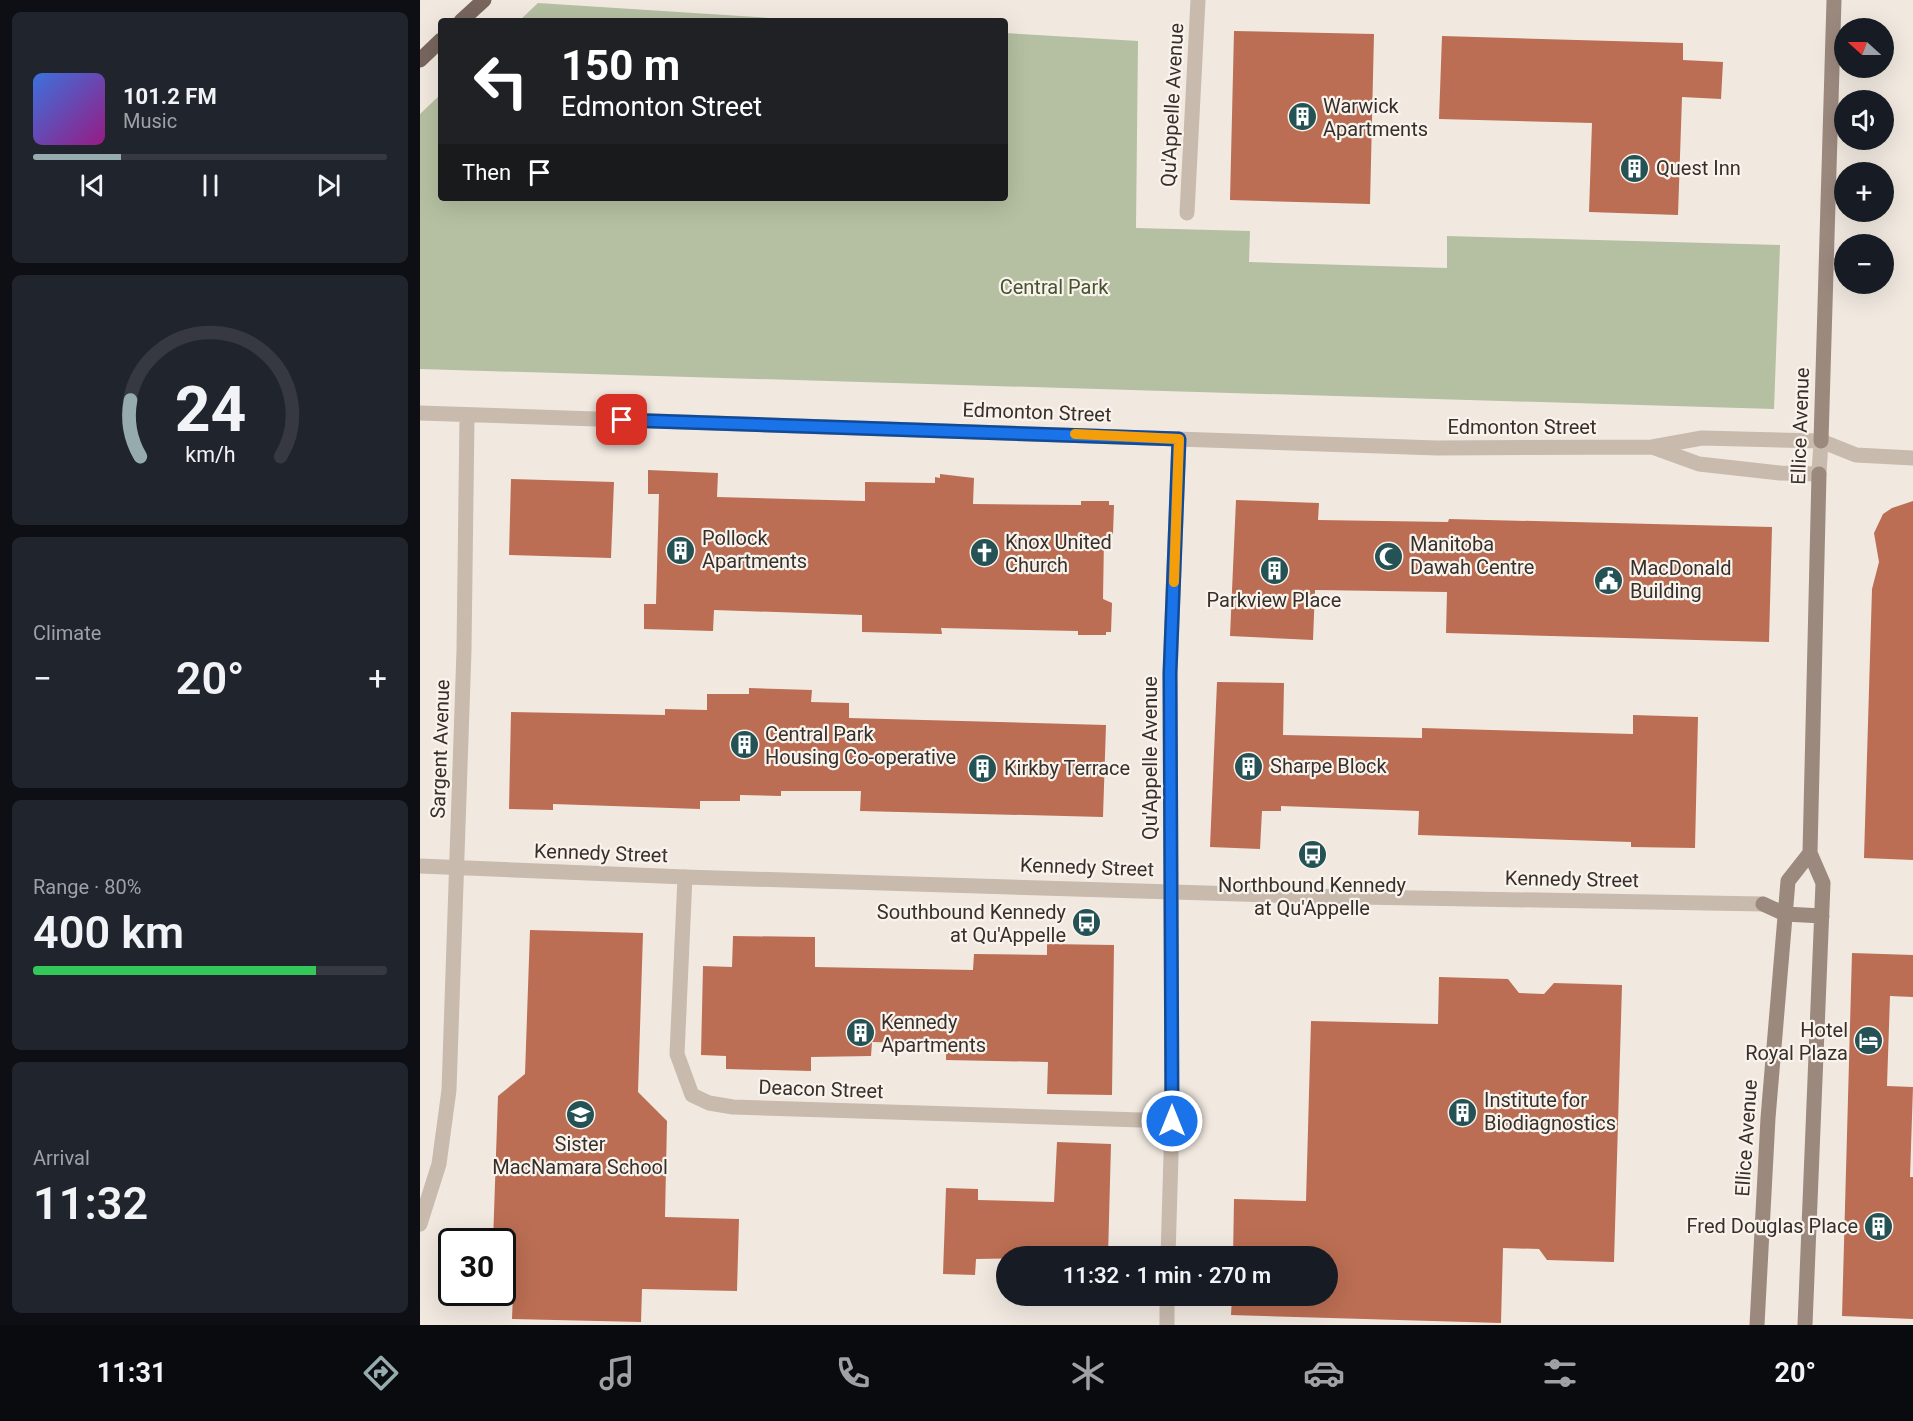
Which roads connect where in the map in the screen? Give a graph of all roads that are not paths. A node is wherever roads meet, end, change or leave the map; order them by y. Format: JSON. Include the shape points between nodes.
{"nodes":[{"id":1,"x":484,"y":0,"type":"edge"},
{"id":2,"x":1198,"y":0,"type":"edge"},
{"id":3,"x":1834,"y":0,"type":"edge"},
{"id":4,"x":464,"y":18,"type":"edge"},
{"id":5,"x":438,"y":43,"type":"edge"},
{"id":6,"x":420,"y":60,"type":"edge"},
{"id":7,"x":1187,"y":213,"type":"dead end"},
{"id":8,"x":420,"y":413,"type":"edge"},
{"id":9,"x":466,"y":416,"type":"junction"},
{"id":10,"x":1179,"y":439,"type":"junction"},
{"id":11,"x":1821,"y":441,"type":"junction"},
{"id":12,"x":1652,"y":447,"type":"junction"},
{"id":13,"x":1913,"y":458,"type":"edge"},
{"id":14,"x":1820,"y":474,"type":"junction"},
{"id":15,"x":1810,"y":853,"type":"junction"},
{"id":16,"x":420,"y":866,"type":"edge"},
{"id":17,"x":457,"y":868,"type":"junction"},
{"id":18,"x":685,"y":877,"type":"junction"},
{"id":19,"x":1172,"y":891,"type":"junction"},
{"id":20,"x":1763,"y":904,"type":"joint"},
{"id":21,"x":1785,"y":914,"type":"junction"},
{"id":22,"x":1822,"y":916,"type":"junction"},
{"id":23,"x":1172,"y":1121,"type":"junction"},
{"id":24,"x":420,"y":1224,"type":"edge"},
{"id":25,"x":1168,"y":1246,"type":"edge"},
{"id":26,"x":1167,"y":1306,"type":"edge"},
{"id":27,"x":1167,"y":1325,"type":"edge"},
{"id":28,"x":1757,"y":1325,"type":"edge"},
{"id":29,"x":1805,"y":1325,"type":"edge"}],
"edges":[{"from":1,"to":4,"type":"main road"},
{"from":2,"to":7,"type":"street","name":"Qu'Appelle Avenue"},
{"from":3,"to":11,"type":"main road","name":"Ellice Avenue"},
{"from":5,"to":6,"type":"main road"},
{"from":8,"to":9,"type":"street","name":"Edmonton Street"},
{"from":9,"to":10,"type":"street","name":"Edmonton Street"},
{"from":9,"to":17,"type":"street","name":"Sargent Avenue"},
{"from":10,"to":12,"type":"street","name":"Edmonton Street","via":[[1437,448]]},
{"from":10,"to":19,"type":"street","name":"Qu'Appelle Avenue","via":[[1170,673]]},
{"from":11,"to":12,"type":"street","name":"Edmonton Street","via":[[1702,438]]},
{"from":11,"to":13,"type":"street","via":[[1856,455]]},
{"from":11,"to":14,"type":"street","name":"Ellice Avenue"},
{"from":12,"to":14,"type":"street","name":"Edmonton Street","via":[[1699,464]]},
{"from":14,"to":15,"type":"main road","name":"Ellice Avenue"},
{"from":15,"to":21,"type":"main road","name":"Ellice Avenue","via":[[1788,881]]},
{"from":15,"to":22,"type":"main road","name":"Ellice Avenue","via":[[1823,883]]},
{"from":16,"to":17,"type":"street","name":"Kennedy Street"},
{"from":17,"to":18,"type":"street","name":"Kennedy Street"},
{"from":17,"to":24,"type":"street","name":"Sargent Avenue","via":[[449,1090],[439,1164]]},
{"from":18,"to":19,"type":"street","name":"Kennedy Street"},
{"from":18,"to":23,"type":"street","name":"Deacon Street","via":[[677,1054],[692,1095],[733,1107]]},
{"from":19,"to":20,"type":"street","name":"Kennedy Street"},
{"from":19,"to":23,"type":"street","name":"Qu'Appelle Avenue"},
{"from":20,"to":21,"type":"main road","name":"Kennedy Street"},
{"from":21,"to":22,"type":"main road","name":"Kennedy Street"},
{"from":21,"to":28,"type":"main road","name":"Ellice Avenue","via":[[1767,1128]]},
{"from":22,"to":29,"type":"main road","name":"Ellice Avenue"},
{"from":23,"to":25,"type":"street","name":"Qu'Appelle Avenue"},
{"from":26,"to":27,"type":"street"}]}
